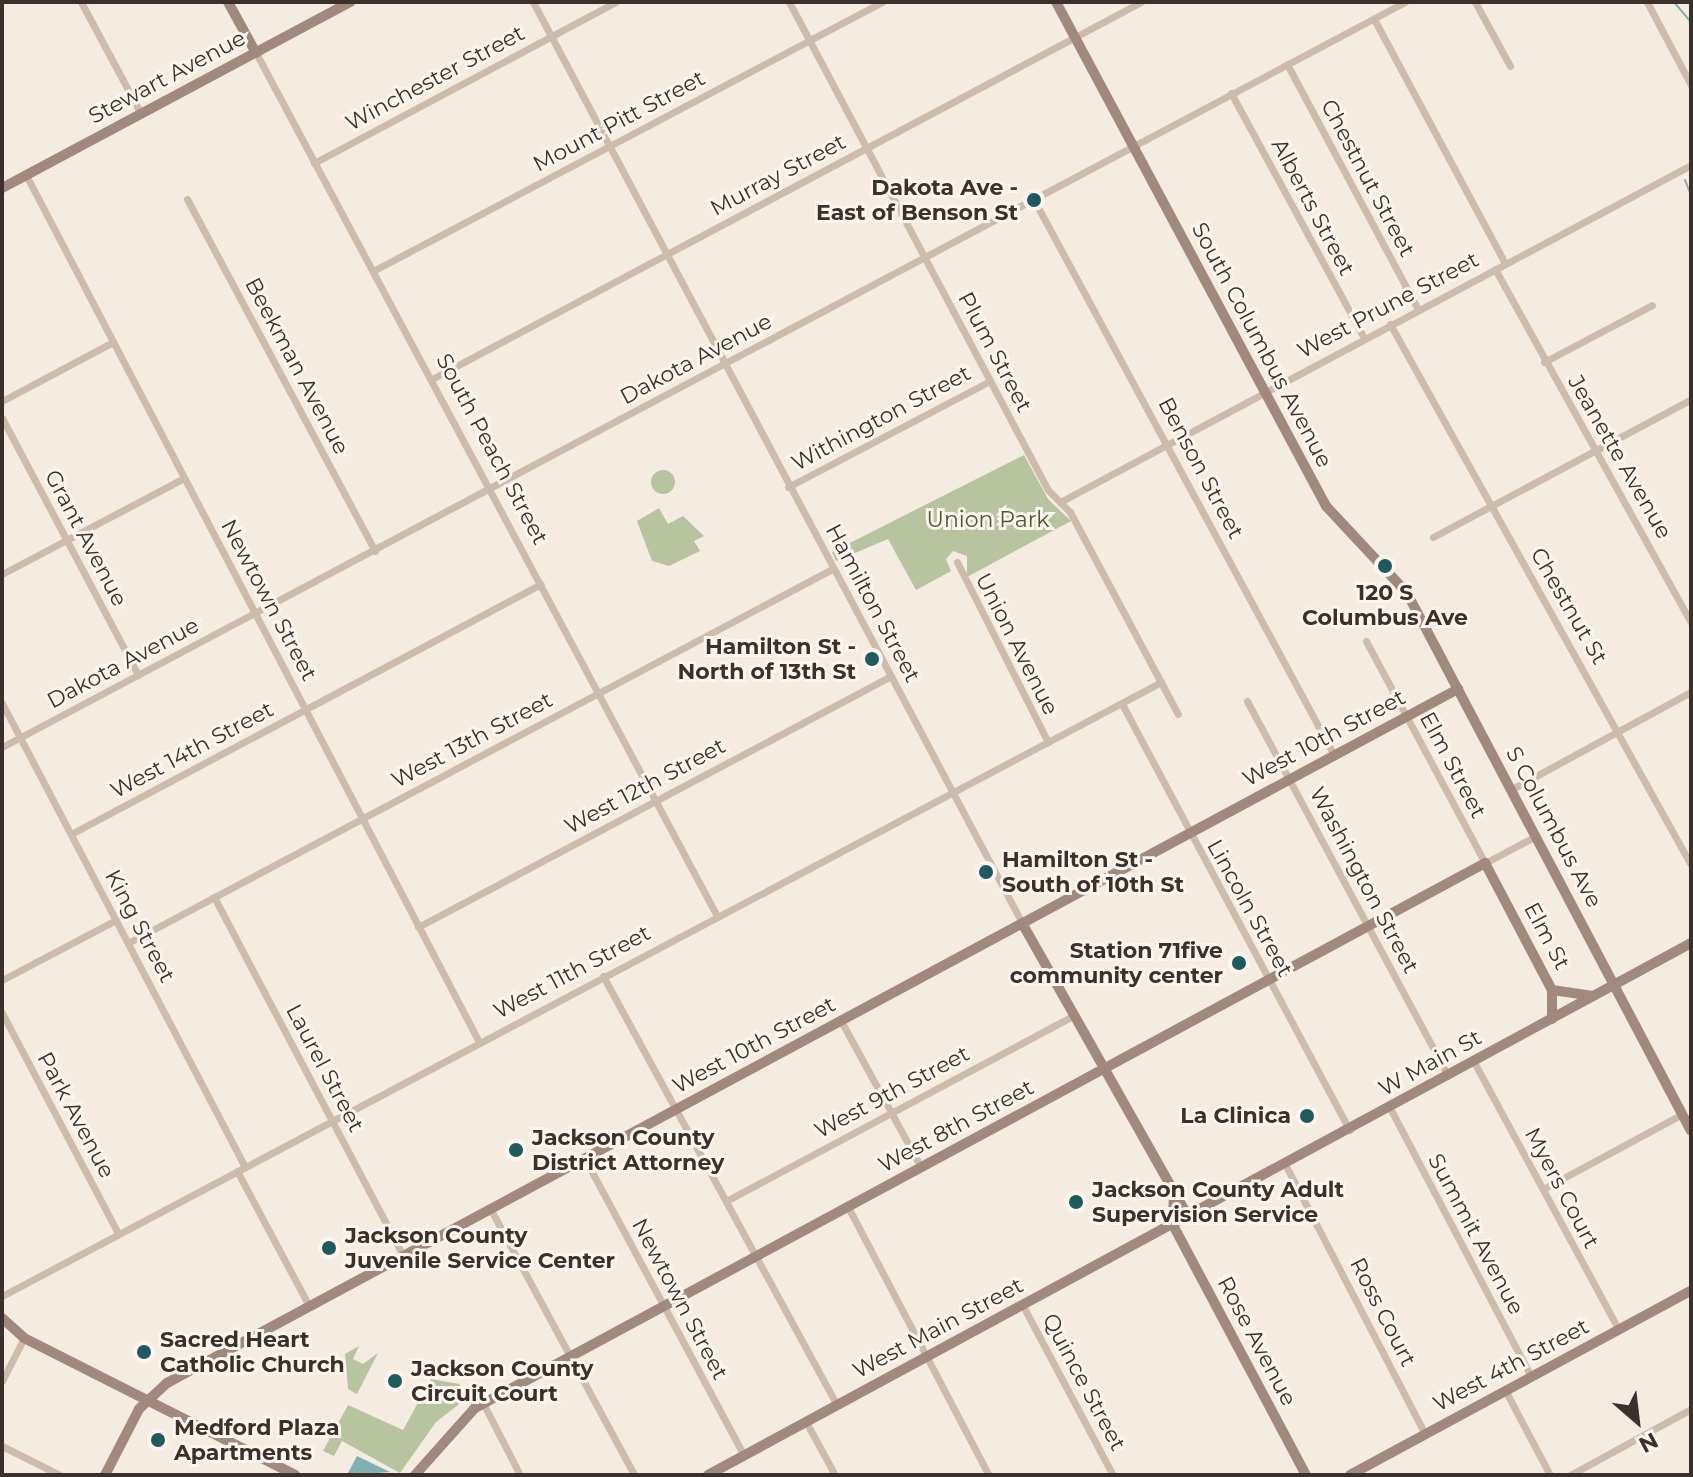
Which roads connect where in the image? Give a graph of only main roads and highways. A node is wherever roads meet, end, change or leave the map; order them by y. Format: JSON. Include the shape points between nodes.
{"nodes":[{"id":1,"x":228,"y":2,"type":"edge"},
{"id":2,"x":351,"y":2,"type":"edge"},
{"id":3,"x":1056,"y":2,"type":"edge"},
{"id":4,"x":256,"y":53,"type":"junction"},
{"id":5,"x":2,"y":188,"type":"edge"},
{"id":6,"x":1458,"y":689,"type":"junction"},
{"id":7,"x":1485,"y":863,"type":"joint"},
{"id":8,"x":1022,"y":923,"type":"junction"},
{"id":9,"x":1691,"y":943,"type":"edge"},
{"id":10,"x":1613,"y":985,"type":"junction"},
{"id":11,"x":1552,"y":990,"type":"junction"},
{"id":12,"x":1593,"y":996,"type":"junction"},
{"id":13,"x":1552,"y":1019,"type":"junction"},
{"id":14,"x":1105,"y":1068,"type":"junction"},
{"id":15,"x":1691,"y":1131,"type":"edge"},
{"id":16,"x":1174,"y":1192,"type":"junction"},
{"id":17,"x":1188,"y":1217,"type":"junction"},
{"id":18,"x":1173,"y":1225,"type":"junction"},
{"id":19,"x":1691,"y":1291,"type":"edge"},
{"id":20,"x":2,"y":1318,"type":"edge"},
{"id":21,"x":2,"y":1330,"type":"edge"},
{"id":22,"x":24,"y":1338,"type":"junction"},
{"id":23,"x":147,"y":1400,"type":"junction"},
{"id":24,"x":105,"y":1475,"type":"edge"},
{"id":25,"x":295,"y":1475,"type":"edge"},
{"id":26,"x":415,"y":1475,"type":"edge"},
{"id":27,"x":708,"y":1475,"type":"edge"},
{"id":28,"x":1306,"y":1475,"type":"edge"},
{"id":29,"x":1350,"y":1475,"type":"edge"}],
"edges":[{"from":1,"to":4,"type":"main road","name":"South Peach Street"},
{"from":2,"to":4,"type":"main road","name":"Stewart Avenue"},
{"from":3,"to":6,"type":"main road","name":"South Columbus Avenue","via":[[1326,507],[1401,585]]},
{"from":4,"to":5,"type":"main road","name":"Stewart Avenue"},
{"from":6,"to":8,"type":"main road","name":"West 10th Street"},
{"from":6,"to":10,"type":"main road","name":"S Columbus Ave"},
{"from":7,"to":11,"type":"main road","name":"Elm St"},
{"from":7,"to":14,"type":"main road","name":"West 8th Street"},
{"from":8,"to":14,"type":"main road","name":"Hamilton Street"},
{"from":8,"to":23,"type":"main road","name":"West 10th Street","via":[[309,1306]]},
{"from":9,"to":10,"type":"main road","name":"W Main St"},
{"from":10,"to":12,"type":"main road","name":"W Main St"},
{"from":10,"to":15,"type":"main road","name":"S Columbus Ave"},
{"from":11,"to":12,"type":"main road","name":"Elm St"},
{"from":11,"to":13,"type":"main road"},
{"from":12,"to":13,"type":"main road","name":"W Main St"},
{"from":13,"to":17,"type":"main road","name":"W Main St"},
{"from":14,"to":16,"type":"main road","name":"Hamilton Street"},
{"from":14,"to":26,"type":"main road","name":"West 8th Street","via":[[483,1403],[449,1428]]},
{"from":16,"to":17,"type":"main road","name":"Hamilton Street"},
{"from":16,"to":18,"type":"main road"},
{"from":17,"to":18,"type":"main road","name":"West Main Street"},
{"from":18,"to":27,"type":"main road","name":"West Main Street"},
{"from":18,"to":28,"type":"main road","name":"Rose Avenue"},
{"from":19,"to":29,"type":"main road","name":"West 4th Street"},
{"from":20,"to":22,"type":"main road"},
{"from":21,"to":22,"type":"main road"},
{"from":22,"to":23,"type":"main road"},
{"from":23,"to":24,"type":"main road"},
{"from":23,"to":25,"type":"main road"}]}
